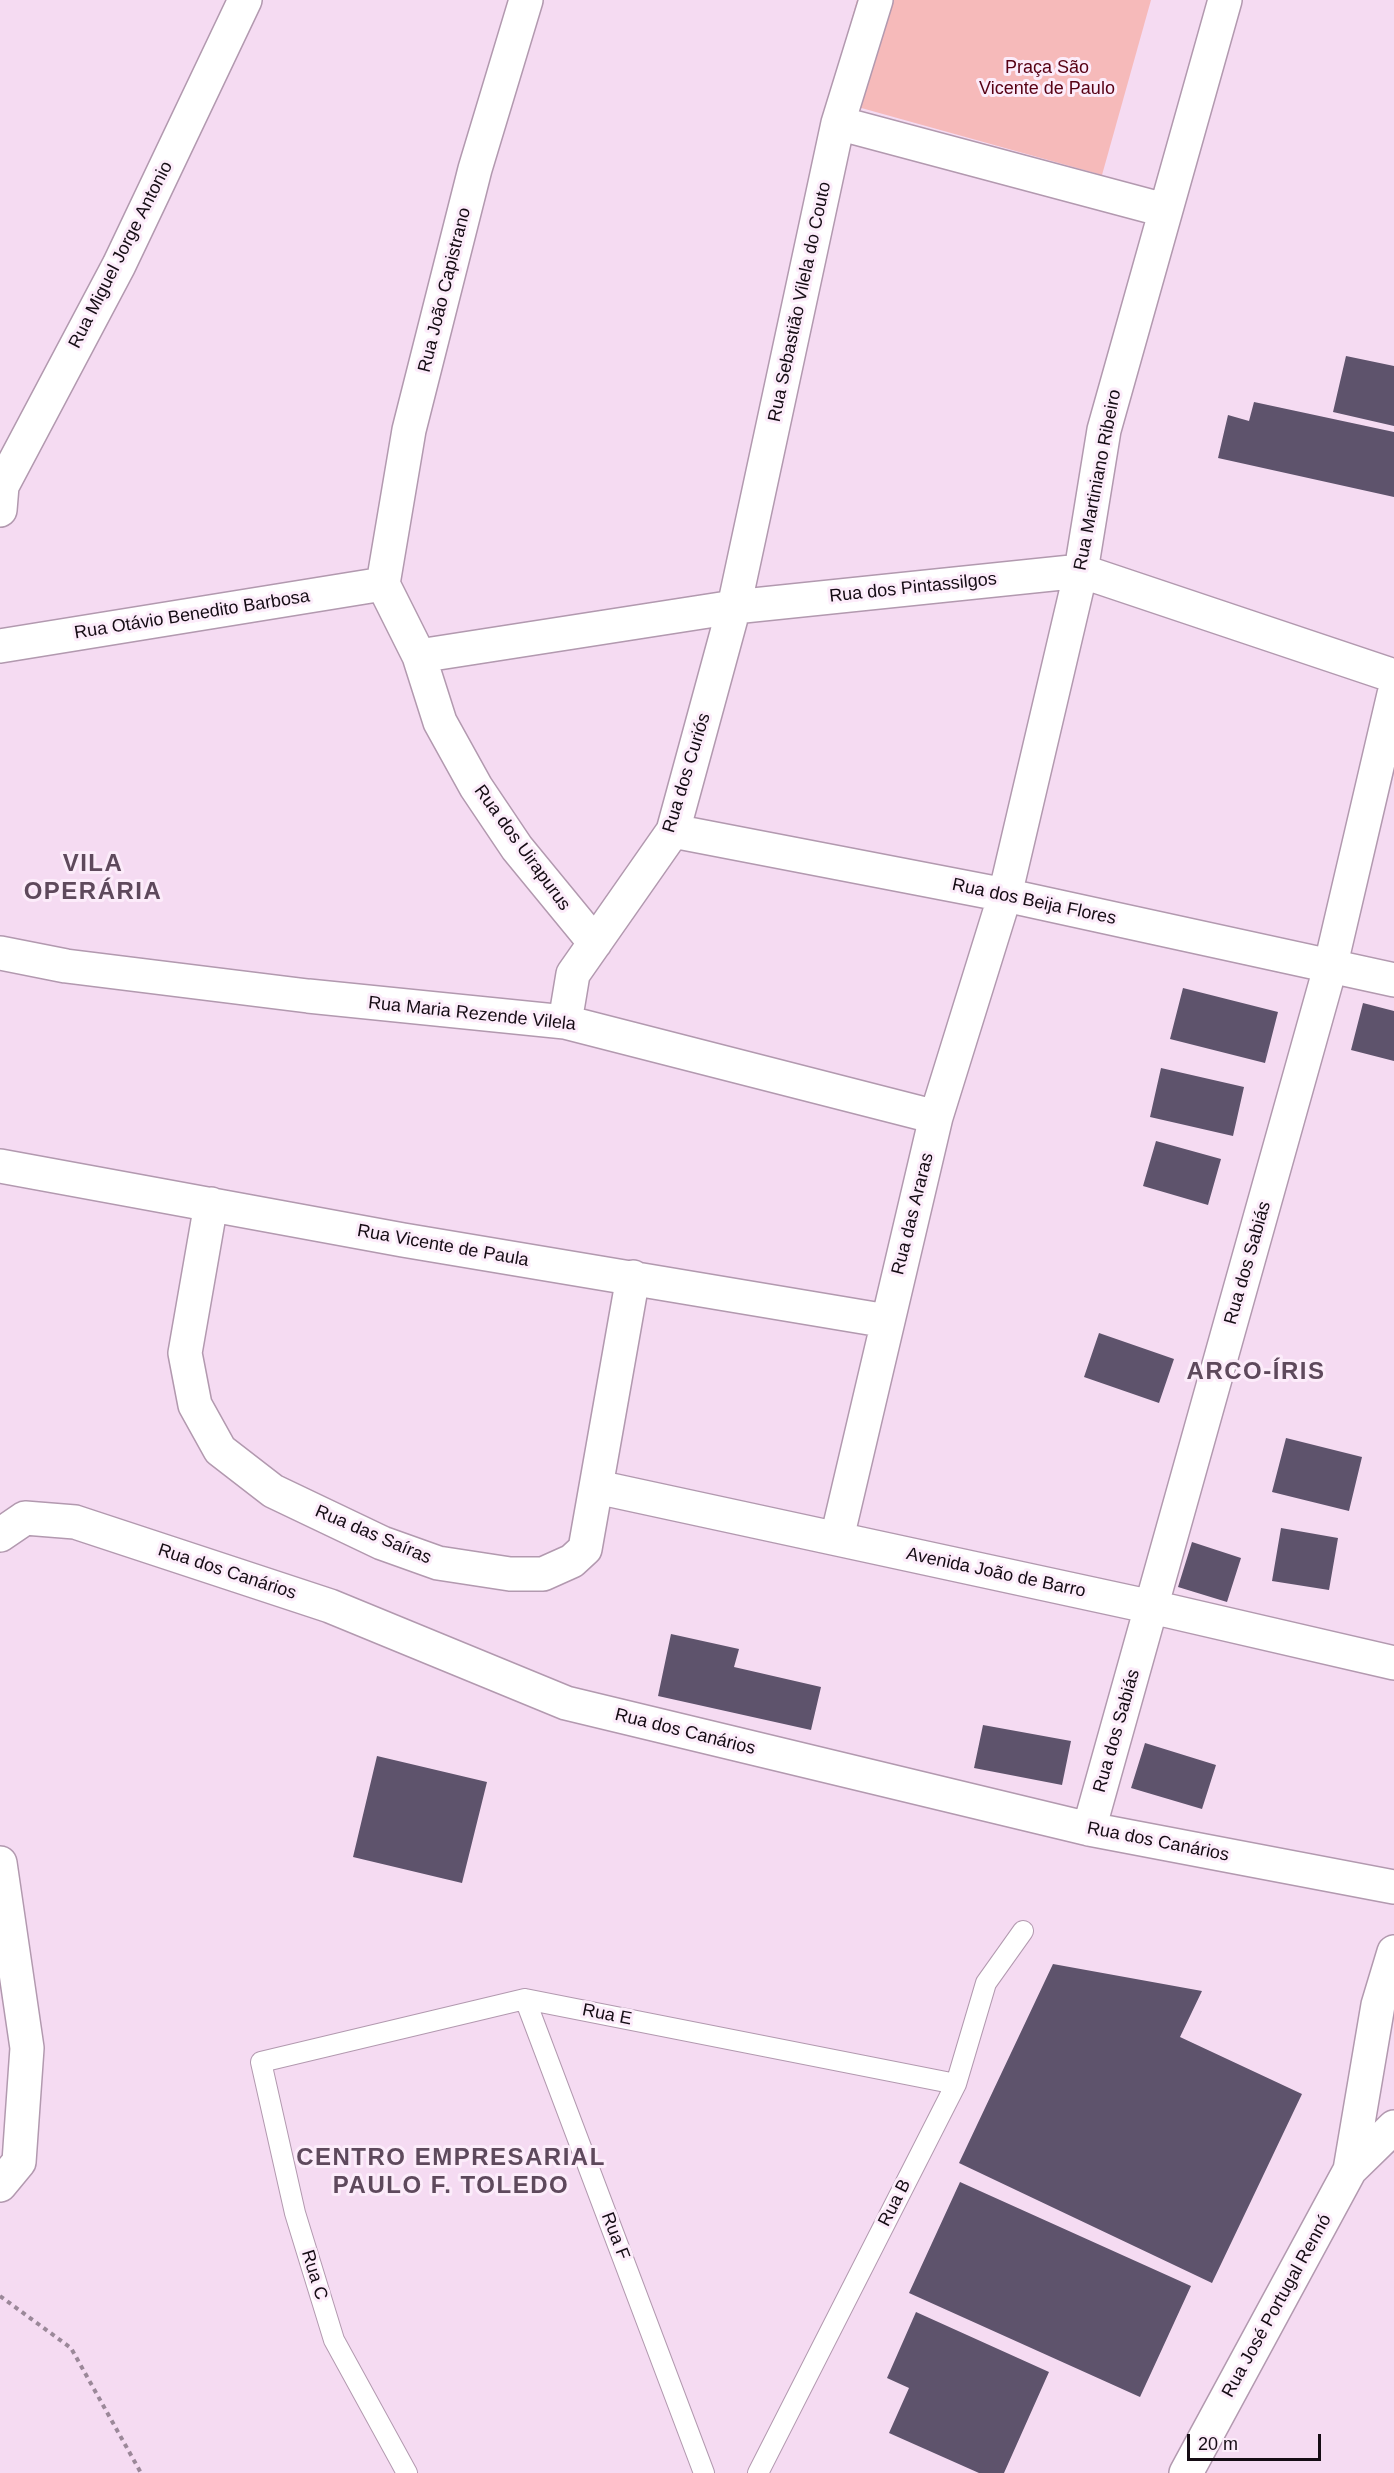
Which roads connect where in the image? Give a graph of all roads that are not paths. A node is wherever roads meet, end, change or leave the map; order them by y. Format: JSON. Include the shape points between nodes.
{"nodes":[{"id":1,"x":245,"y":0,"type":"edge"},
{"id":2,"x":526,"y":0,"type":"edge"},
{"id":3,"x":876,"y":0,"type":"edge"},
{"id":4,"x":1225,"y":0,"type":"edge"},
{"id":5,"x":838,"y":123,"type":"junction"},
{"id":6,"x":1164,"y":210,"type":"junction"},
{"id":7,"x":0,"y":510,"type":"edge"},
{"id":8,"x":1081,"y":571,"type":"junction"},
{"id":9,"x":383,"y":584,"type":"junction"},
{"id":10,"x":734,"y":607,"type":"junction"},
{"id":11,"x":0,"y":646,"type":"edge"},
{"id":12,"x":419,"y":656,"type":"junction"},
{"id":13,"x":1394,"y":676,"type":"edge"},
{"id":14,"x":1394,"y":694,"type":"edge"},
{"id":15,"x":673,"y":831,"type":"junction"},
{"id":16,"x":1005,"y":895,"type":"junction"},
{"id":17,"x":595,"y":943,"type":"junction"},
{"id":18,"x":0,"y":953,"type":"edge"},
{"id":19,"x":1330,"y":968,"type":"junction"},
{"id":20,"x":1394,"y":980,"type":"edge"},
{"id":21,"x":565,"y":1022,"type":"junction"},
{"id":22,"x":936,"y":1117,"type":"junction"},
{"id":23,"x":0,"y":1166,"type":"edge"},
{"id":24,"x":211,"y":1204,"type":"junction"},
{"id":25,"x":633,"y":1277,"type":"junction"},
{"id":26,"x":887,"y":1321,"type":"junction"},
{"id":27,"x":597,"y":1487,"type":"junction"},
{"id":28,"x":0,"y":1535,"type":"edge"},
{"id":29,"x":837,"y":1538,"type":"junction"},
{"id":30,"x":1152,"y":1607,"type":"junction"},
{"id":31,"x":1394,"y":1663,"type":"edge"},
{"id":32,"x":1089,"y":1829,"type":"junction"},
{"id":33,"x":0,"y":1863,"type":"edge"},
{"id":34,"x":1394,"y":1887,"type":"edge"},
{"id":35,"x":1023,"y":1931,"type":"dead end"},
{"id":36,"x":1394,"y":1952,"type":"edge"},
{"id":37,"x":525,"y":1999,"type":"junction"},
{"id":38,"x":261,"y":2062,"type":"joint"},
{"id":39,"x":956,"y":2084,"type":"junction"},
{"id":40,"x":1394,"y":2127,"type":"edge"},
{"id":41,"x":1350,"y":2170,"type":"junction"},
{"id":42,"x":0,"y":2185,"type":"edge"},
{"id":43,"x":407,"y":2473,"type":"edge"},
{"id":44,"x":704,"y":2473,"type":"edge"},
{"id":45,"x":758,"y":2473,"type":"edge"},
{"id":46,"x":1186,"y":2473,"type":"edge"}],
"edges":[{"from":1,"to":7,"type":"street","name":"Rua Miguel Jorge Antonio","via":[[119,265],[2,486]]},
{"from":2,"to":9,"type":"street","name":"Rua João Capistrano","via":[[475,169],[409,430]]},
{"from":3,"to":5,"type":"street","name":"Rua Sebastião Vilela do Couto"},
{"from":4,"to":6,"type":"street","name":"Rua Martiniano Ribeiro"},
{"from":5,"to":6,"type":"street"},
{"from":5,"to":10,"type":"street","name":"Rua Sebastião Vilela do Couto"},
{"from":6,"to":8,"type":"street","name":"Rua Martiniano Ribeiro","via":[[1104,430]]},
{"from":8,"to":10,"type":"street","name":"Rua dos Pintassilgos"},
{"from":8,"to":13,"type":"street","name":"Rua dos Pintassilgos"},
{"from":8,"to":16,"type":"street","name":"Rua Martiniano Ribeiro"},
{"from":9,"to":11,"type":"street","name":"Rua Otávio Benedito Barbosa"},
{"from":9,"to":12,"type":"street","name":"Rua dos Uirapurus"},
{"from":10,"to":12,"type":"street","name":"Rua dos Pintassilgos"},
{"from":10,"to":15,"type":"street","name":"Rua dos Curiós"},
{"from":12,"to":17,"type":"street","name":"Rua dos Uirapurus","via":[[440,722],[476,787],[517,848]]},
{"from":14,"to":19,"type":"street","name":"Rua dos Sabiás"},
{"from":15,"to":16,"type":"street","name":"Rua dos Beija Flores"},
{"from":15,"to":17,"type":"street","name":"Rua dos Curiós"},
{"from":16,"to":19,"type":"street","name":"Rua dos Beija Flores"},
{"from":16,"to":22,"type":"street","name":"Rua das Araras"},
{"from":17,"to":21,"type":"street","name":"Rua dos Curiós","via":[[573,974]]},
{"from":18,"to":21,"type":"street","name":"Rua Maria Rezende Vilela","via":[[66,966],[308,996]]},
{"from":19,"to":20,"type":"street","name":"Rua dos Beija Flores"},
{"from":19,"to":30,"type":"street","name":"Rua dos Sabiás"},
{"from":21,"to":22,"type":"street","name":"Rua Maria Rezende Vilela"},
{"from":22,"to":26,"type":"street","name":"Rua das Araras"},
{"from":23,"to":24,"type":"street","name":"Rua Vicente de Paula"},
{"from":24,"to":25,"type":"street","name":"Rua Vicente de Paula"},
{"from":24,"to":27,"type":"street","name":"Rua das Saíras","via":[[185,1353],[195,1405],[220,1450],[273,1491],[382,1543],[438,1563],[529,1575],[555,1571],[580,1555],[585,1548]]},
{"from":25,"to":26,"type":"street","name":"Rua Vicente de Paula"},
{"from":25,"to":27,"type":"street","name":"Rua das Saíras"},
{"from":26,"to":29,"type":"street","name":"Rua das Araras"},
{"from":27,"to":29,"type":"street","name":"Avenida João de Barro"},
{"from":28,"to":32,"type":"street","name":"Rua dos Canários","via":[[25,1518],[75,1522],[330,1606],[566,1703]]},
{"from":29,"to":30,"type":"street","name":"Avenida João de Barro"},
{"from":30,"to":31,"type":"street","name":"Avenida João de Barro"},
{"from":30,"to":32,"type":"street","name":"Rua dos Sabiás"},
{"from":32,"to":34,"type":"street","name":"Rua dos Canários"},
{"from":33,"to":42,"type":"street","via":[[27,2048],[19,2162]]},
{"from":35,"to":39,"type":"lane","name":"Rua B","via":[[986,1983]]},
{"from":36,"to":41,"type":"street","via":[[1378,2005]]},
{"from":37,"to":38,"type":"lane","name":"Rua E"},
{"from":37,"to":39,"type":"lane","name":"Rua E"},
{"from":37,"to":44,"type":"lane","name":"Rua F"},
{"from":38,"to":43,"type":"lane","name":"Rua C","via":[[295,2213],[334,2340]]},
{"from":39,"to":45,"type":"lane","name":"Rua B"},
{"from":40,"to":41,"type":"street"},
{"from":41,"to":46,"type":"street","name":"Rua José Portugal Rennó"}]}
